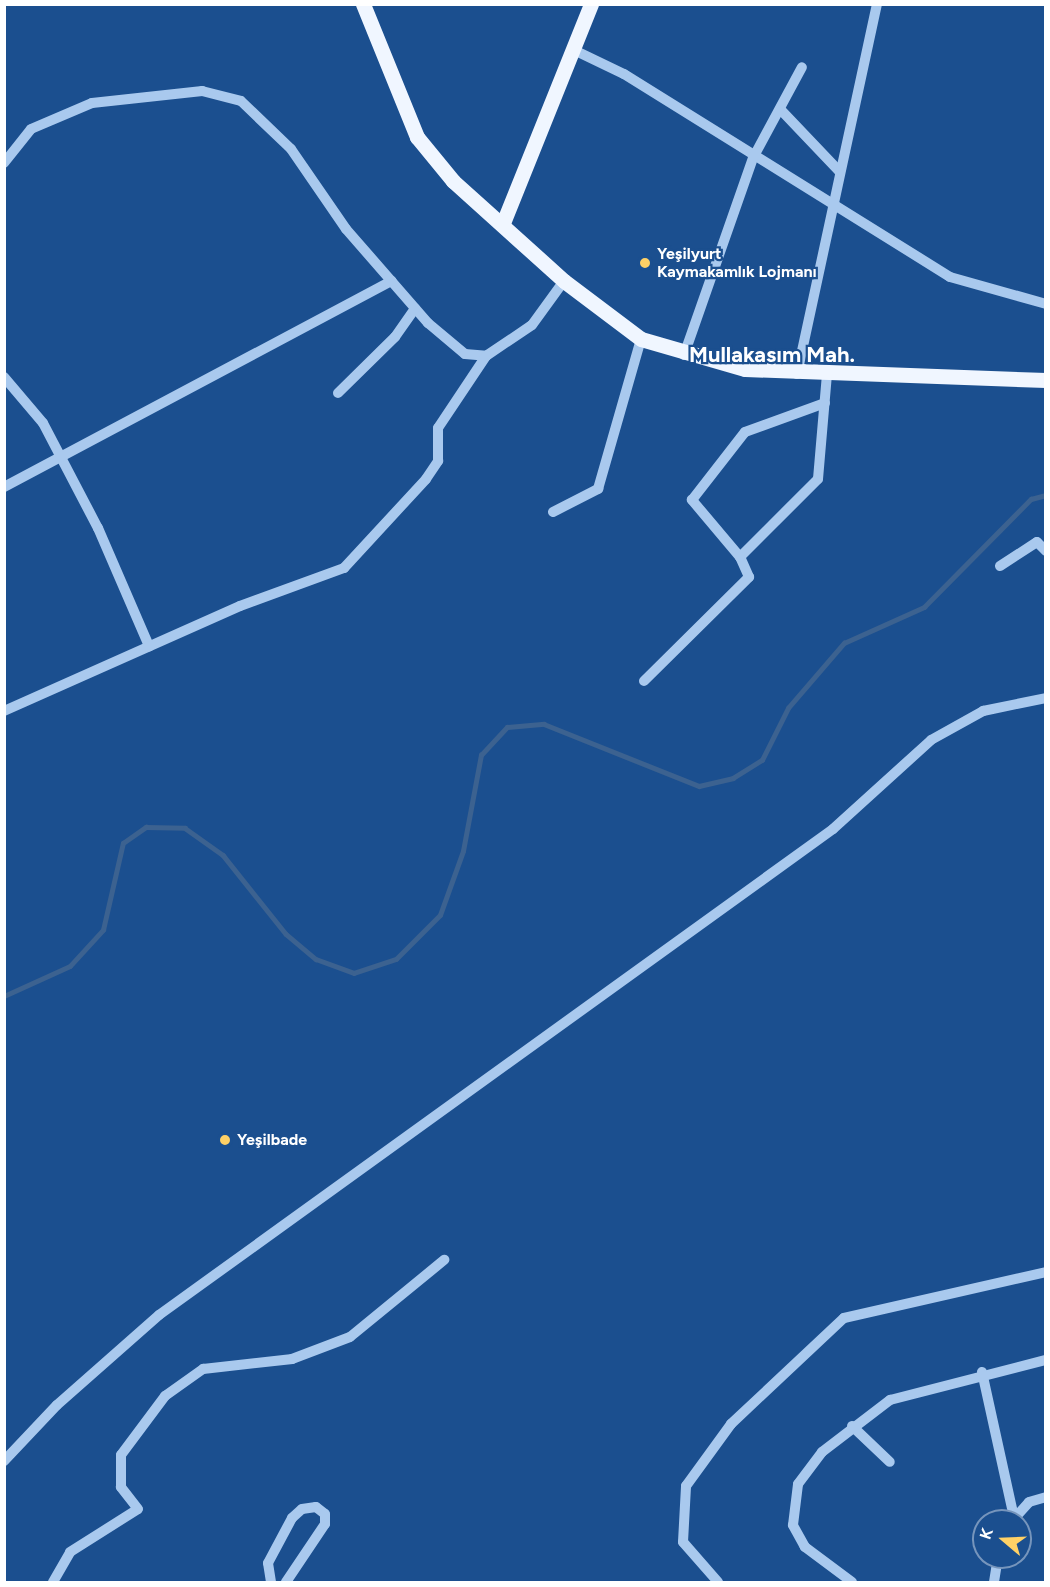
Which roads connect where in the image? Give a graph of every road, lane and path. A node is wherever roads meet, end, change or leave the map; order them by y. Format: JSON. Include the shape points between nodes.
{"nodes":[{"id":1,"x":363,"y":4,"type":"edge"},
{"id":2,"x":591,"y":4,"type":"edge"},
{"id":3,"x":877,"y":4,"type":"edge"},
{"id":4,"x":576,"y":51,"type":"junction"},
{"id":5,"x":802,"y":67,"type":"dead end"},
{"id":6,"x":780,"y":109,"type":"junction"},
{"id":7,"x":753,"y":158,"type":"junction"},
{"id":8,"x":4,"y":163,"type":"edge"},
{"id":9,"x":840,"y":172,"type":"junction"},
{"id":10,"x":832,"y":205,"type":"junction"},
{"id":11,"x":503,"y":223,"type":"junction"},
{"id":12,"x":392,"y":281,"type":"junction"},
{"id":13,"x":564,"y":281,"type":"junction"},
{"id":14,"x":1046,"y":304,"type":"edge"},
{"id":15,"x":415,"y":308,"type":"junction"},
{"id":16,"x":641,"y":339,"type":"junction"},
{"id":17,"x":684,"y":355,"type":"junction"},
{"id":18,"x":486,"y":356,"type":"junction"},
{"id":19,"x":797,"y":374,"type":"junction"},
{"id":20,"x":827,"y":375,"type":"junction"},
{"id":21,"x":4,"y":377,"type":"edge"},
{"id":22,"x":1046,"y":380,"type":"edge"},
{"id":23,"x":338,"y":393,"type":"dead end"},
{"id":24,"x":825,"y":403,"type":"junction"},
{"id":25,"x":60,"y":458,"type":"junction"},
{"id":26,"x":4,"y":487,"type":"edge"},
{"id":27,"x":553,"y":512,"type":"dead end"},
{"id":28,"x":1046,"y":551,"type":"edge"},
{"id":29,"x":740,"y":557,"type":"junction"},
{"id":30,"x":1000,"y":566,"type":"dead end"},
{"id":31,"x":149,"y":646,"type":"junction"},
{"id":32,"x":644,"y":681,"type":"dead end"},
{"id":33,"x":1046,"y":698,"type":"edge"},
{"id":34,"x":4,"y":711,"type":"edge"},
{"id":35,"x":444,"y":1260,"type":"dead end"},
{"id":36,"x":1046,"y":1272,"type":"edge"},
{"id":37,"x":1046,"y":1360,"type":"edge"},
{"id":38,"x":981,"y":1372,"type":"junction"},
{"id":39,"x":852,"y":1426,"type":"junction"},
{"id":40,"x":4,"y":1461,"type":"edge"},
{"id":41,"x":890,"y":1462,"type":"dead end"},
{"id":42,"x":1046,"y":1497,"type":"edge"},
{"id":43,"x":1011,"y":1509,"type":"edge"},
{"id":44,"x":1028,"y":1509,"type":"edge"},
{"id":45,"x":54,"y":1582,"type":"edge"},
{"id":46,"x":271,"y":1582,"type":"edge"},
{"id":47,"x":286,"y":1582,"type":"edge"},
{"id":48,"x":718,"y":1582,"type":"edge"},
{"id":49,"x":852,"y":1582,"type":"edge"}],
"edges":[{"from":1,"to":11,"type":"main road","via":[[417,136],[453,181]]},
{"from":2,"to":4,"type":"main road"},
{"from":3,"to":9,"type":"street"},
{"from":4,"to":7,"type":"street","via":[[624,74]]},
{"from":4,"to":11,"type":"main road"},
{"from":5,"to":6,"type":"street"},
{"from":6,"to":7,"type":"street"},
{"from":6,"to":9,"type":"street"},
{"from":7,"to":10,"type":"street"},
{"from":7,"to":17,"type":"street"},
{"from":8,"to":12,"type":"street","via":[[31,129],[92,103],[202,91],[241,101],[291,149],[346,229]]},
{"from":9,"to":10,"type":"street"},
{"from":10,"to":14,"type":"street","via":[[950,277]]},
{"from":10,"to":19,"type":"street"},
{"from":11,"to":13,"type":"main road"},
{"from":12,"to":15,"type":"street"},
{"from":12,"to":25,"type":"street"},
{"from":13,"to":16,"type":"main road"},
{"from":13,"to":18,"type":"street","via":[[532,325]]},
{"from":15,"to":18,"type":"street","via":[[465,354]]},
{"from":15,"to":23,"type":"street","via":[[395,337]]},
{"from":16,"to":17,"type":"main road"},
{"from":16,"to":27,"type":"street","via":[[598,489]]},
{"from":17,"to":19,"type":"main road","via":[[718,365]]},
{"from":18,"to":31,"type":"street","via":[[438,428],[438,461],[426,479],[344,568]]},
{"from":19,"to":20,"type":"main road"},
{"from":20,"to":22,"type":"main road"},
{"from":20,"to":24,"type":"street"},
{"from":21,"to":25,"type":"street","via":[[43,423]]},
{"from":24,"to":29,"type":"street","via":[[818,478]]},
{"from":24,"to":29,"type":"street","via":[[745,432],[692,500]]},
{"from":25,"to":26,"type":"street"},
{"from":25,"to":31,"type":"street","via":[[98,528]]},
{"from":28,"to":30,"type":"street","via":[[1037,542]]},
{"from":29,"to":32,"type":"street","via":[[749,577]]},
{"from":31,"to":34,"type":"street"},
{"from":33,"to":40,"type":"street","via":[[983,711],[931,740],[832,829],[159,1315],[57,1405]]},
{"from":35,"to":45,"type":"street","via":[[350,1337],[292,1359],[203,1368],[165,1396],[119,1462],[121,1487],[138,1509],[70,1552]]},
{"from":36,"to":48,"type":"street","via":[[844,1318],[731,1424],[686,1486],[683,1542]]},
{"from":37,"to":38,"type":"street"},
{"from":38,"to":39,"type":"street","via":[[890,1400]]},
{"from":38,"to":43,"type":"street"},
{"from":39,"to":41,"type":"street"},
{"from":39,"to":49,"type":"street","via":[[822,1452],[798,1484],[794,1525],[805,1547]]},
{"from":42,"to":44,"type":"street"},
{"from":46,"to":47,"type":"street","via":[[268,1563],[292,1518],[302,1509],[316,1508],[326,1514],[325,1524]]}]}
